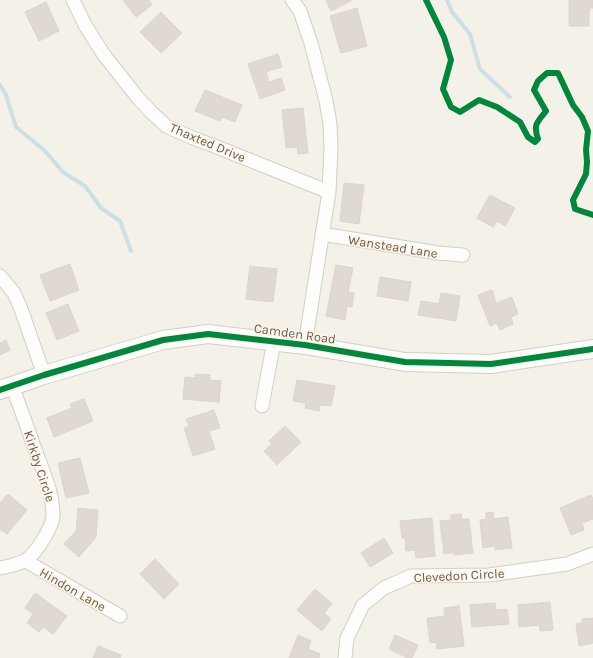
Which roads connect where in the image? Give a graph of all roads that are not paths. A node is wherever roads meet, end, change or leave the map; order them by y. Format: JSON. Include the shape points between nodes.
{"nodes":[{"id":1,"x":73,"y":0,"type":"edge"},
{"id":2,"x":292,"y":0,"type":"edge"},
{"id":3,"x":329,"y":192,"type":"junction"},
{"id":4,"x":322,"y":234,"type":"junction"},
{"id":5,"x":463,"y":255,"type":"dead end"},
{"id":6,"x":0,"y":276,"type":"edge"},
{"id":7,"x":274,"y":341,"type":"junction"},
{"id":8,"x":305,"y":345,"type":"junction"},
{"id":9,"x":593,"y":349,"type":"edge"},
{"id":10,"x":44,"y":375,"type":"junction"},
{"id":11,"x":6,"y":388,"type":"edge"},
{"id":12,"x":262,"y":406,"type":"dead end"},
{"id":13,"x":593,"y":554,"type":"edge"},
{"id":14,"x":26,"y":561,"type":"junction"},
{"id":15,"x":0,"y":568,"type":"edge"},
{"id":16,"x":120,"y":616,"type":"dead end"},
{"id":17,"x":345,"y":658,"type":"edge"}],
"edges":[{"from":1,"to":3,"type":"street","name":"Thaxted Drive","via":[[104,55],[138,98],[166,126]]},
{"from":2,"to":3,"type":"street","via":[[300,11],[311,43],[327,107],[331,148]]},
{"from":3,"to":4,"type":"street"},
{"from":4,"to":5,"type":"street","name":"Wanstead Lane"},
{"from":4,"to":8,"type":"street"},
{"from":6,"to":10,"type":"street","via":[[14,293]]},
{"from":7,"to":8,"type":"street","name":"Camden Road"},
{"from":7,"to":10,"type":"street","name":"Camden Road","via":[[208,334],[163,340]]},
{"from":7,"to":12,"type":"street"},
{"from":8,"to":9,"type":"street","name":"Camden Road","via":[[405,362],[491,364]]},
{"from":10,"to":11,"type":"street","name":"Camden Road"},
{"from":11,"to":14,"type":"street","name":"Kirkby Circle","via":[[52,497],[54,515],[51,526]]},
{"from":13,"to":17,"type":"street","name":"Clevedon Circle","via":[[567,564],[489,575],[411,576],[384,588],[363,605],[347,638]]},
{"from":14,"to":15,"type":"street"},
{"from":14,"to":16,"type":"street","name":"Hindon Lane"}]}
